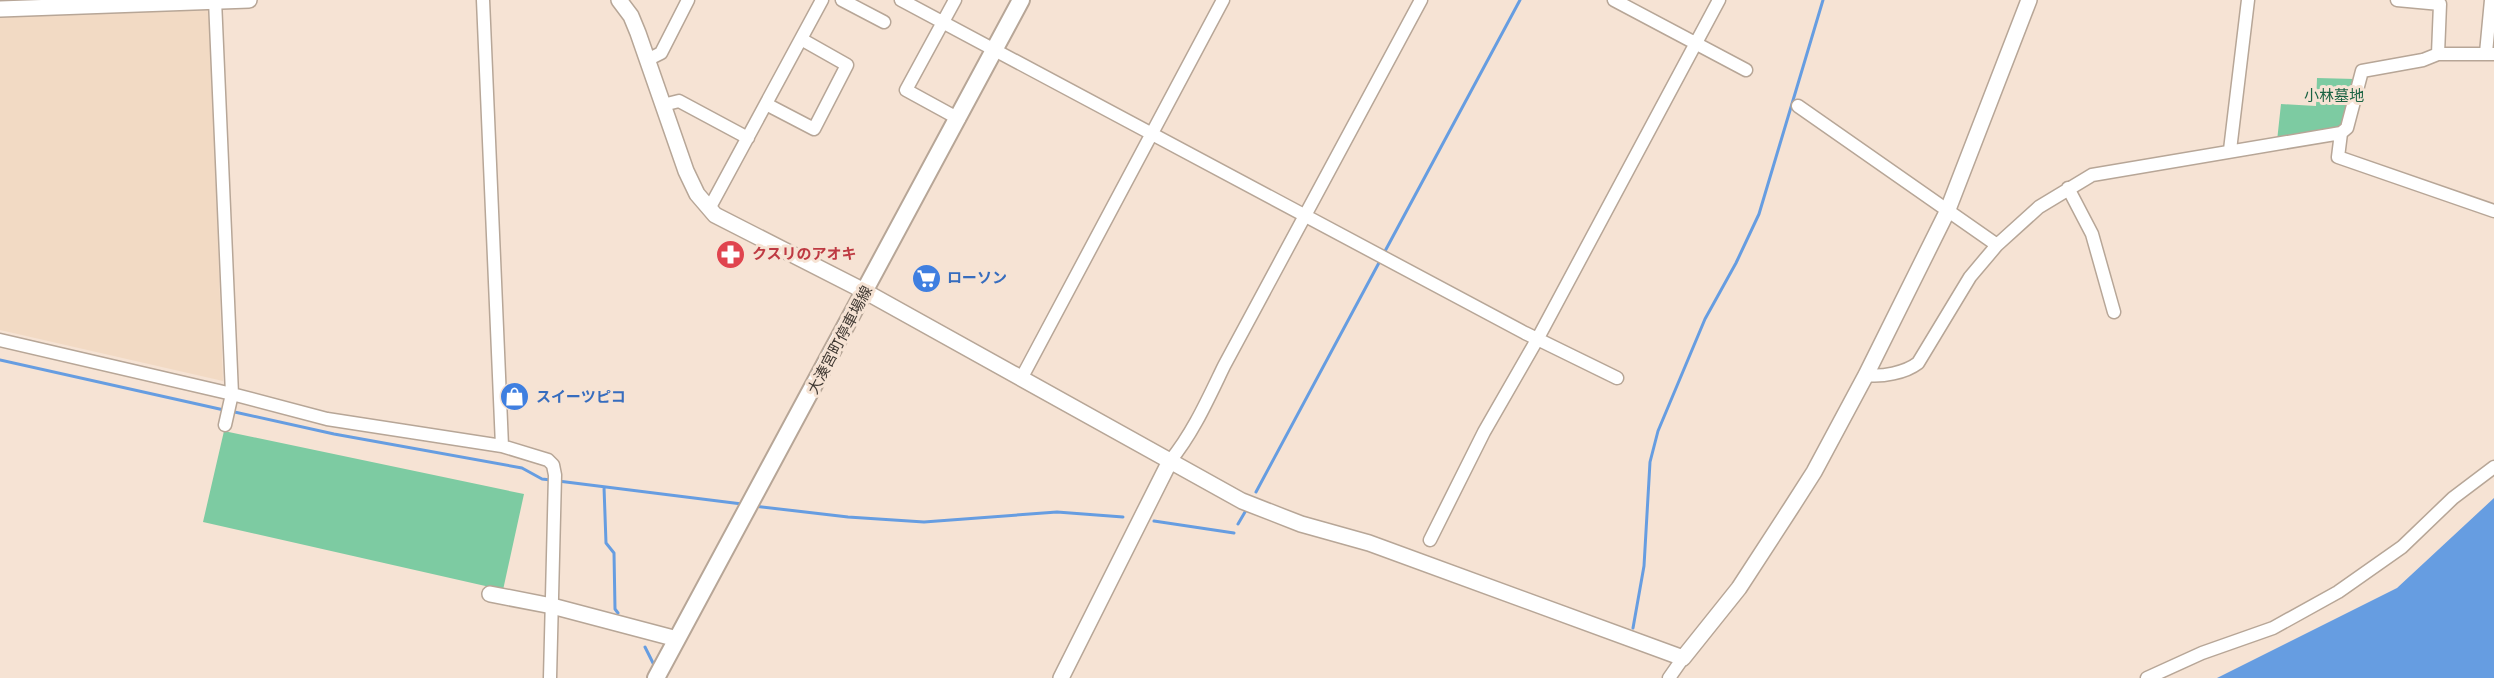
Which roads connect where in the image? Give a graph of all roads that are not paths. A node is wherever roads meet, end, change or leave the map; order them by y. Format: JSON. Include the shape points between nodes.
{"nodes":[{"id":1,"x":249,"y":0,"type":"edge"},
{"id":2,"x":483,"y":0,"type":"edge"},
{"id":3,"x":688,"y":0,"type":"edge"},
{"id":4,"x":822,"y":0,"type":"edge"},
{"id":5,"x":842,"y":0,"type":"edge"},
{"id":6,"x":901,"y":0,"type":"edge"},
{"id":7,"x":955,"y":0,"type":"edge"},
{"id":8,"x":1021,"y":0,"type":"edge"},
{"id":9,"x":1223,"y":0,"type":"edge"},
{"id":10,"x":1421,"y":0,"type":"edge"},
{"id":11,"x":1614,"y":0,"type":"edge"},
{"id":12,"x":1719,"y":0,"type":"edge"},
{"id":13,"x":2029,"y":0,"type":"edge"},
{"id":14,"x":2248,"y":0,"type":"edge"},
{"id":15,"x":2397,"y":0,"type":"edge"},
{"id":16,"x":2492,"y":0,"type":"edge"},
{"id":17,"x":215,"y":1,"type":"edge"},
{"id":18,"x":622,"y":1,"type":"edge"},
{"id":19,"x":0,"y":9,"type":"edge"},
{"id":20,"x":884,"y":22,"type":"dead end"},
{"id":21,"x":944,"y":22,"type":"junction"},
{"id":22,"x":801,"y":39,"type":"junction"},
{"id":23,"x":1695,"y":44,"type":"junction"},
{"id":24,"x":996,"y":49,"type":"junction"},
{"id":25,"x":2490,"y":53,"type":"edge"},
{"id":26,"x":2438,"y":54,"type":"junction"},
{"id":27,"x":647,"y":60,"type":"junction"},
{"id":28,"x":1746,"y":70,"type":"dead end"},
{"id":29,"x":766,"y":104,"type":"junction"},
{"id":30,"x":663,"y":105,"type":"junction"},
{"id":31,"x":1798,"y":106,"type":"dead end"},
{"id":32,"x":959,"y":119,"type":"junction"},
{"id":33,"x":1151,"y":133,"type":"junction"},
{"id":34,"x":2342,"y":133,"type":"junction"},
{"id":35,"x":748,"y":138,"type":"junction"},
{"id":36,"x":2230,"y":150,"type":"junction"},
{"id":37,"x":2068,"y":188,"type":"junction"},
{"id":38,"x":709,"y":209,"type":"junction"},
{"id":39,"x":2494,"y":211,"type":"edge"},
{"id":40,"x":1947,"y":212,"type":"junction"},
{"id":41,"x":1306,"y":214,"type":"junction"},
{"id":42,"x":1998,"y":245,"type":"junction"},
{"id":43,"x":866,"y":292,"type":"junction"},
{"id":44,"x":2114,"y":312,"type":"dead end"},
{"id":45,"x":1538,"y":338,"type":"junction"},
{"id":46,"x":0,"y":340,"type":"edge"},
{"id":47,"x":1866,"y":375,"type":"junction"},
{"id":48,"x":1617,"y":378,"type":"dead end"},
{"id":49,"x":1021,"y":379,"type":"junction"},
{"id":50,"x":232,"y":394,"type":"junction"},
{"id":51,"x":225,"y":425,"type":"dead end"},
{"id":52,"x":502,"y":446,"type":"junction"},
{"id":53,"x":1170,"y":461,"type":"junction"},
{"id":54,"x":2494,"y":467,"type":"edge"},
{"id":55,"x":1430,"y":540,"type":"dead end"},
{"id":56,"x":490,"y":594,"type":"dead end"},
{"id":57,"x":552,"y":606,"type":"junction"},
{"id":58,"x":677,"y":639,"type":"junction"},
{"id":59,"x":1683,"y":658,"type":"junction"},
{"id":60,"x":659,"y":673,"type":"edge"},
{"id":61,"x":550,"y":678,"type":"edge"},
{"id":62,"x":1061,"y":678,"type":"edge"},
{"id":63,"x":1669,"y":678,"type":"edge"},
{"id":64,"x":2147,"y":678,"type":"edge"}],
"edges":[{"from":1,"to":17,"type":"street"},
{"from":2,"to":52,"type":"street"},
{"from":3,"to":27,"type":"street","via":[[661,53]]},
{"from":4,"to":22,"type":"street"},
{"from":5,"to":20,"type":"street"},
{"from":6,"to":21,"type":"street"},
{"from":7,"to":21,"type":"street"},
{"from":8,"to":24,"type":"main road","name":"大湊宮町停車場線"},
{"from":9,"to":33,"type":"street"},
{"from":10,"to":41,"type":"street"},
{"from":11,"to":23,"type":"street"},
{"from":12,"to":23,"type":"street"},
{"from":13,"to":40,"type":"street"},
{"from":14,"to":36,"type":"street"},
{"from":15,"to":26,"type":"street","via":[[2440,4]]},
{"from":16,"to":25,"type":"street"},
{"from":17,"to":19,"type":"street"},
{"from":17,"to":50,"type":"street"},
{"from":18,"to":27,"type":"street"},
{"from":21,"to":24,"type":"street"},
{"from":21,"to":32,"type":"street","via":[[906,90]]},
{"from":22,"to":29,"type":"street"},
{"from":22,"to":29,"type":"street","via":[[847,65],[814,129]]},
{"from":23,"to":28,"type":"street"},
{"from":23,"to":45,"type":"street"},
{"from":24,"to":32,"type":"main road","name":"大湊宮町停車場線"},
{"from":24,"to":33,"type":"street"},
{"from":25,"to":26,"type":"street"},
{"from":26,"to":34,"type":"street","via":[[2362,71],[2347,128]]},
{"from":27,"to":30,"type":"street"},
{"from":29,"to":35,"type":"street"},
{"from":30,"to":35,"type":"street","via":[[679,101]]},
{"from":30,"to":38,"type":"street","via":[[686,171]]},
{"from":31,"to":40,"type":"street"},
{"from":32,"to":43,"type":"main road","name":"大湊宮町停車場線"},
{"from":33,"to":41,"type":"street"},
{"from":33,"to":49,"type":"street"},
{"from":34,"to":36,"type":"street"},
{"from":34,"to":39,"type":"street","via":[[2338,157]]},
{"from":35,"to":38,"type":"street"},
{"from":36,"to":37,"type":"street","via":[[2092,175]]},
{"from":37,"to":42,"type":"street","via":[[2038,207]]},
{"from":37,"to":44,"type":"street","via":[[2092,234]]},
{"from":38,"to":43,"type":"street"},
{"from":40,"to":42,"type":"street"},
{"from":40,"to":47,"type":"street"},
{"from":41,"to":45,"type":"street"},
{"from":41,"to":53,"type":"street","via":[[1204,407]]},
{"from":42,"to":47,"type":"street","via":[[1970,277],[1918,363],[1910,370]]},
{"from":43,"to":49,"type":"street"},
{"from":43,"to":58,"type":"main road","name":"大湊宮町停車場線"},
{"from":45,"to":48,"type":"street"},
{"from":45,"to":55,"type":"street","via":[[1479,441]]},
{"from":46,"to":50,"type":"street"},
{"from":47,"to":59,"type":"street","via":[[1797,499],[1739,588]]},
{"from":49,"to":53,"type":"street"},
{"from":50,"to":51,"type":"street"},
{"from":50,"to":52,"type":"street","via":[[327,419]]},
{"from":52,"to":57,"type":"street","via":[[553,465]]},
{"from":53,"to":59,"type":"street","via":[[1271,514],[1369,543]]},
{"from":53,"to":62,"type":"street"},
{"from":54,"to":64,"type":"street","via":[[2453,498],[2402,547],[2338,592],[2272,628],[2202,652]]},
{"from":56,"to":57,"type":"street"},
{"from":57,"to":58,"type":"street"},
{"from":57,"to":61,"type":"street"},
{"from":58,"to":60,"type":"main road","name":"大湊宮町停車場線"},
{"from":59,"to":63,"type":"street"}]}
